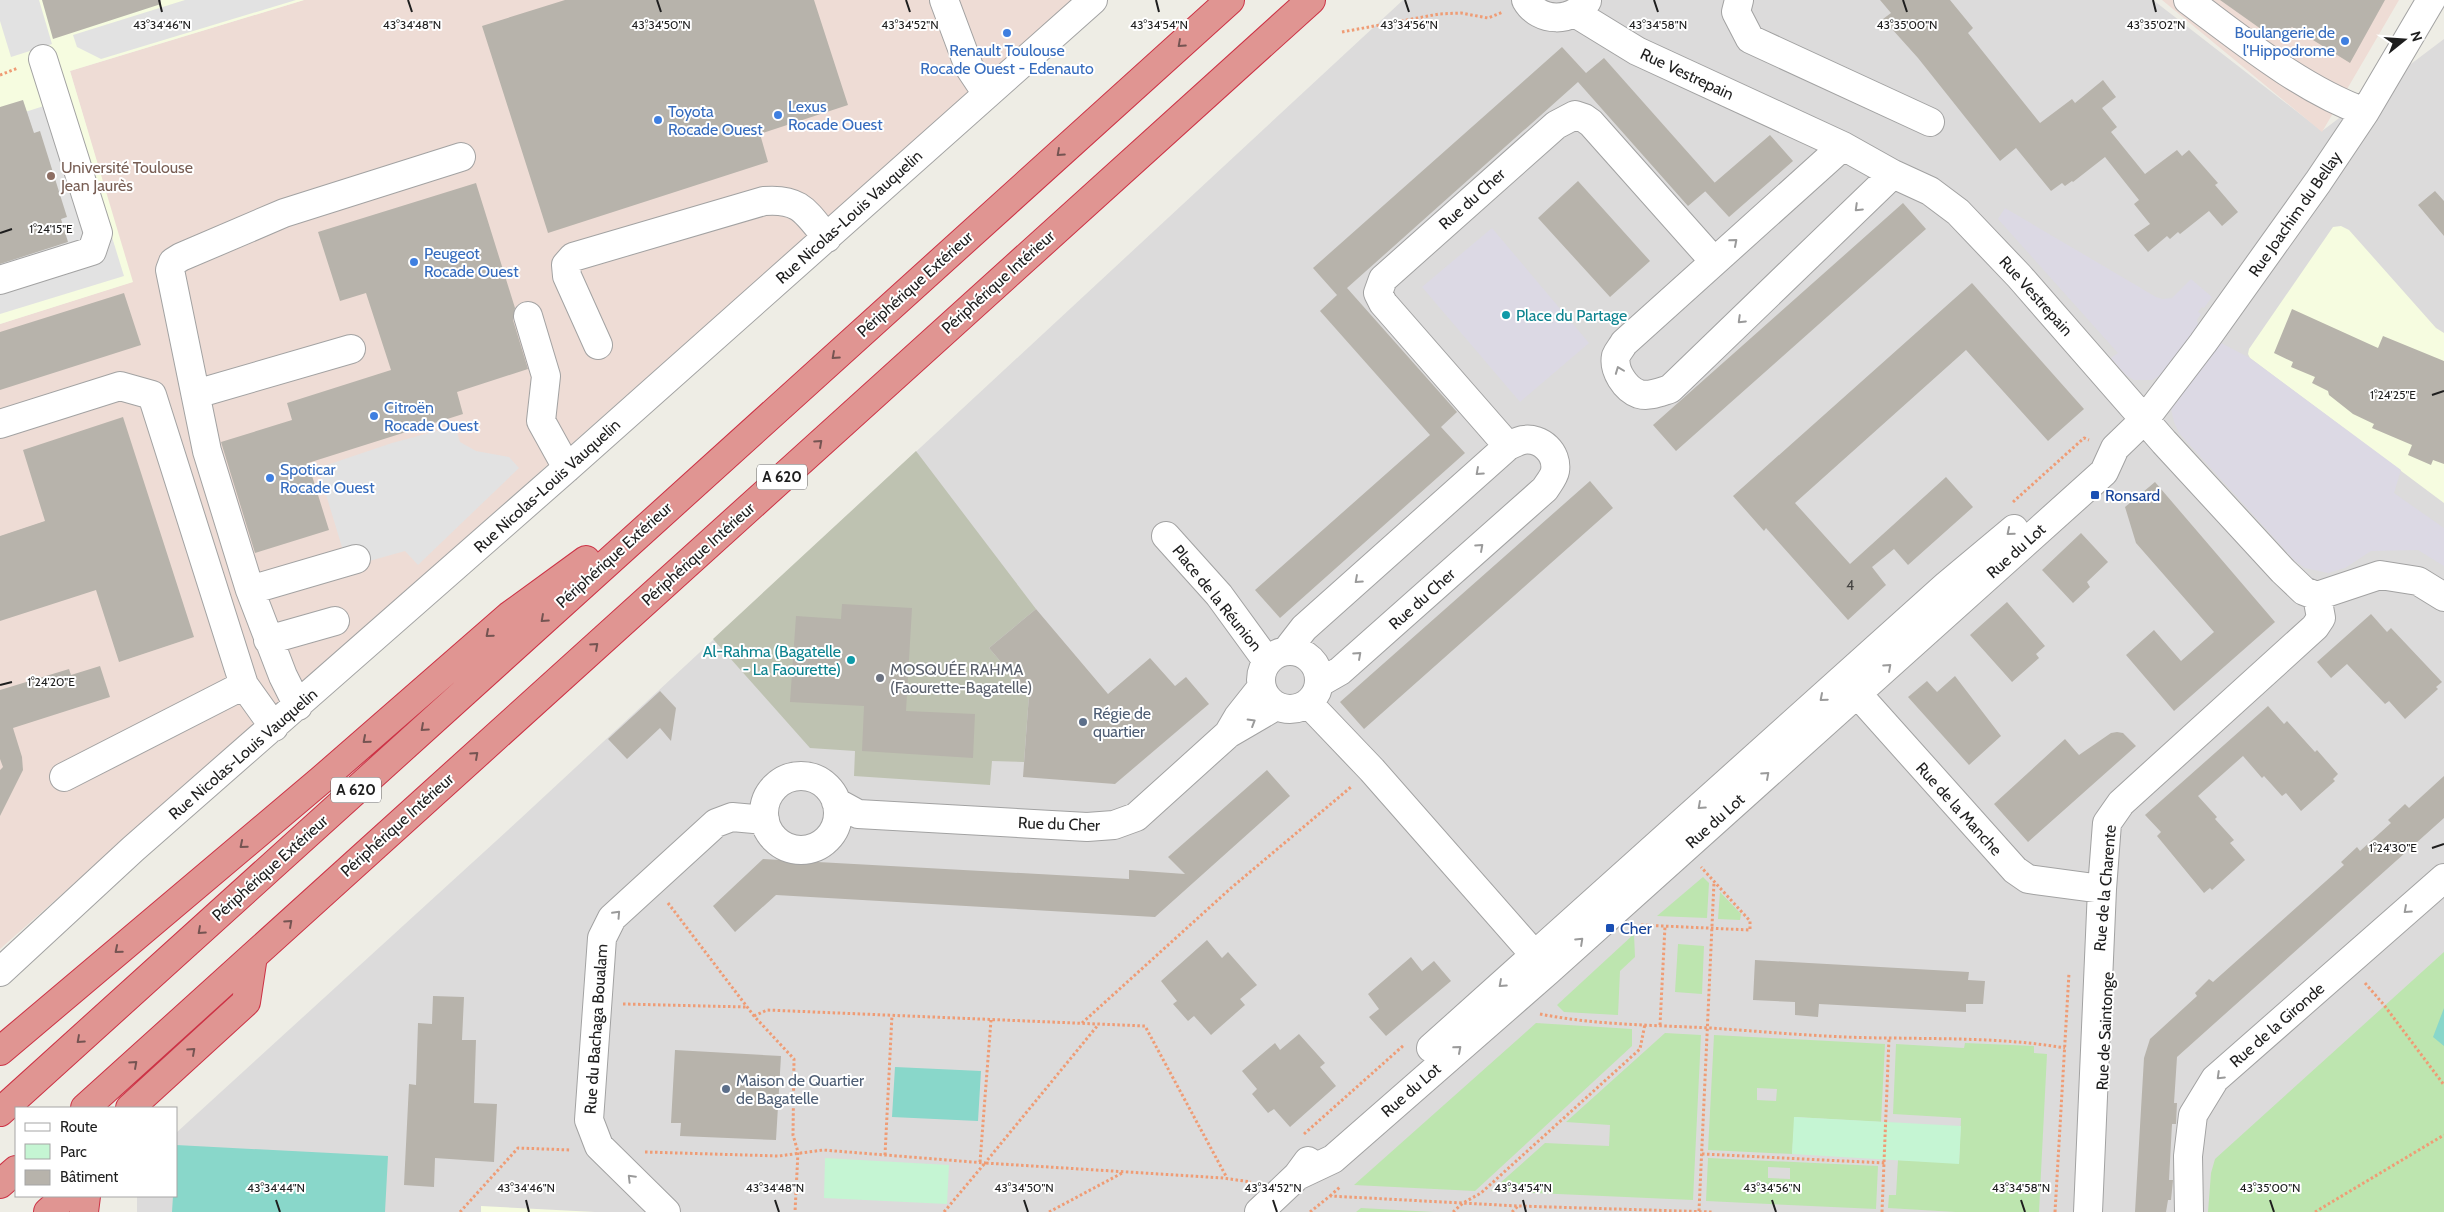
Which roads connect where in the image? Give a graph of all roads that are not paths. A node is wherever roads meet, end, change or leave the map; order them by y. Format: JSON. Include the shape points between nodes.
{"nodes":[{"id":1,"x":944,"y":0,"type":"edge"},
{"id":2,"x":1093,"y":0,"type":"edge"},
{"id":3,"x":1230,"y":0,"type":"edge"},
{"id":4,"x":1311,"y":0,"type":"edge"},
{"id":5,"x":1739,"y":0,"type":"edge"},
{"id":6,"x":2188,"y":0,"type":"edge"},
{"id":7,"x":2431,"y":0,"type":"edge"},
{"id":8,"x":1527,"y":1,"type":"edge"},
{"id":9,"x":1581,"y":6,"type":"edge"},
{"id":10,"x":43,"y":59,"type":"dead end"},
{"id":11,"x":987,"y":94,"type":"junction"},
{"id":12,"x":2365,"y":112,"type":"junction"},
{"id":13,"x":1930,"y":122,"type":"dead end"},
{"id":14,"x":1842,"y":146,"type":"junction"},
{"id":15,"x":461,"y":157,"type":"dead end"},
{"id":16,"x":1893,"y":174,"type":"junction"},
{"id":17,"x":826,"y":238,"type":"junction"},
{"id":18,"x":1713,"y":260,"type":"junction"},
{"id":19,"x":0,"y":280,"type":"edge"},
{"id":20,"x":528,"y":316,"type":"dead end"},
{"id":21,"x":598,"y":345,"type":"dead end"},
{"id":22,"x":351,"y":349,"type":"dead end"},
{"id":23,"x":196,"y":394,"type":"junction"},
{"id":24,"x":2145,"y":419,"type":"junction"},
{"id":25,"x":0,"y":424,"type":"edge"},
{"id":26,"x":1508,"y":446,"type":"junction"},
{"id":27,"x":567,"y":468,"type":"junction"},
{"id":28,"x":711,"y":469,"type":"junction"},
{"id":29,"x":1166,"y":536,"type":"dead end"},
{"id":30,"x":356,"y":559,"type":"dead end"},
{"id":31,"x":250,"y":590,"type":"junction"},
{"id":32,"x":2318,"y":596,"type":"junction"},
{"id":33,"x":2444,"y":598,"type":"edge"},
{"id":34,"x":335,"y":621,"type":"dead end"},
{"id":35,"x":268,"y":640,"type":"junction"},
{"id":36,"x":1277,"y":656,"type":"junction"},
{"id":37,"x":244,"y":685,"type":"junction"},
{"id":38,"x":1850,"y":687,"type":"junction"},
{"id":39,"x":1314,"y":693,"type":"junction"},
{"id":40,"x":1269,"y":697,"type":"junction"},
{"id":41,"x":298,"y":706,"type":"junction"},
{"id":42,"x":274,"y":727,"type":"junction"},
{"id":43,"x":64,"y":777,"type":"dead end"},
{"id":44,"x":843,"y":813,"type":"junction"},
{"id":45,"x":764,"y":820,"type":"junction"},
{"id":46,"x":2444,"y":878,"type":"edge"},
{"id":47,"x":2102,"y":888,"type":"junction"},
{"id":48,"x":253,"y":956,"type":"junction"},
{"id":49,"x":1541,"y":963,"type":"junction"},
{"id":50,"x":0,"y":972,"type":"edge"},
{"id":51,"x":0,"y":1050,"type":"edge"},
{"id":52,"x":86,"y":1107,"type":"edge"},
{"id":53,"x":131,"y":1107,"type":"edge"},
{"id":54,"x":0,"y":1112,"type":"edge"},
{"id":55,"x":15,"y":1171,"type":"edge"},
{"id":56,"x":0,"y":1184,"type":"edge"},
{"id":57,"x":65,"y":1197,"type":"edge"},
{"id":58,"x":86,"y":1197,"type":"edge"},
{"id":59,"x":48,"y":1212,"type":"edge"},
{"id":60,"x":84,"y":1212,"type":"edge"},
{"id":61,"x":666,"y":1212,"type":"edge"},
{"id":62,"x":1259,"y":1212,"type":"edge"},
{"id":63,"x":2088,"y":1212,"type":"edge"},
{"id":64,"x":2189,"y":1212,"type":"edge"}],
"edges":[{"from":1,"to":11,"type":"street","via":[[968,67]]},
{"from":2,"to":11,"type":"street","name":"Rue Nicolas-Louis Vauquelin"},
{"from":3,"to":28,"type":"highway","name":"Périphérique Extérieur","number":"A 620","one_way":true},
{"from":48,"to":4,"type":"highway","name":"Périphérique Intérieur","number":"A 620","one_way":true},
{"from":5,"to":13,"type":"street","via":[[1736,12],[1750,39]]},
{"from":6,"to":12,"type":"street","via":[[2262,54],[2343,103]]},
{"from":7,"to":12,"type":"street","name":"Rue Joachim du Bellay"},
{"from":8,"to":9,"type":"street","name":"Rue Vestrepain","via":[[1544,16],[1558,18]]},
{"from":9,"to":14,"type":"street","name":"Rue Vestrepain","via":[[1637,51]]},
{"from":10,"to":19,"type":"street","via":[[98,233],[92,251]]},
{"from":11,"to":17,"type":"street","name":"Rue Nicolas-Louis Vauquelin"},
{"from":12,"to":24,"type":"street","name":"Rue Joachim du Bellay","via":[[2221,318]]},
{"from":14,"to":16,"type":"street","name":"Rue Vestrepain"},
{"from":18,"to":14,"type":"street","one_way":true},
{"from":15,"to":23,"type":"street","via":[[284,213],[173,262],[171,281]]},
{"from":16,"to":18,"type":"street","one_way":true,"via":[[1670,389],[1639,394],[1624,383],[1616,364],[1617,354],[1624,343]]},
{"from":16,"to":24,"type":"street","name":"Rue Vestrepain","via":[[1930,191],[1958,212]]},
{"from":17,"to":21,"type":"street","via":[[796,203],[780,199],[573,257],[566,265],[567,276]]},
{"from":17,"to":27,"type":"street","name":"Rue Nicolas-Louis Vauquelin"},
{"from":18,"to":26,"type":"street","name":"Rue du Cher","via":[[1591,124],[1576,115],[1556,125],[1382,279],[1378,293],[1383,303]]},
{"from":20,"to":27,"type":"street","via":[[546,376],[541,421]]},
{"from":22,"to":23,"type":"street"},
{"from":23,"to":31,"type":"street","via":[[207,451]]},
{"from":24,"to":32,"type":"street","name":"Rue Vestrepain","via":[[2283,571],[2304,591]]},
{"from":24,"to":38,"type":"street","name":"Rue du Lot","via":[[2115,448],[2091,458],[2035,512],[1947,585]]},
{"from":25,"to":37,"type":"street","via":[[120,386],[152,395]]},
{"from":26,"to":36,"type":"street","name":"Rue du Cher","one_way":true,"via":[[1304,628]]},
{"from":39,"to":26,"type":"street","name":"Rue du Cher","one_way":true,"via":[[1545,489],[1555,472],[1554,458],[1547,448],[1537,440],[1523,440]]},
{"from":27,"to":41,"type":"street","name":"Rue Nicolas-Louis Vauquelin"},
{"from":28,"to":51,"type":"highway","one_way":true,"via":[[509,616],[321,780]]},
{"from":28,"to":54,"type":"highway","name":"Périphérique Extérieur","number":"A 620","one_way":true},
{"from":29,"to":36,"type":"street","name":"Place de la Réunion"},
{"from":30,"to":31,"type":"street"},
{"from":31,"to":35,"type":"street"},
{"from":32,"to":33,"type":"street","via":[[2380,575],[2418,581]]},
{"from":32,"to":47,"type":"street","name":"Rue de la Charente","via":[[2322,618],[2315,627],[2121,803],[2107,823]]},
{"from":34,"to":35,"type":"street"},
{"from":35,"to":41,"type":"street"},
{"from":36,"to":39,"type":"street","via":[[1300,652],[1311,659],[1318,670]]},
{"from":36,"to":40,"type":"street","name":"Rue du Cher","via":[[1260,677]]},
{"from":37,"to":42,"type":"street"},
{"from":37,"to":43,"type":"street"},
{"from":38,"to":47,"type":"street","name":"Rue de la Manche","via":[[2015,870],[2028,879]]},
{"from":38,"to":49,"type":"street","name":"Rue du Lot"},
{"from":39,"to":40,"type":"street","name":"Rue du Cher","via":[[1293,709]]},
{"from":39,"to":49,"type":"street","via":[[1372,770]]},
{"from":40,"to":44,"type":"street","name":"Rue du Cher","via":[[1136,817],[1114,825]]},
{"from":41,"to":42,"type":"street","name":"Rue Nicolas-Louis Vauquelin"},
{"from":42,"to":50,"type":"street","name":"Rue Nicolas-Louis Vauquelin","via":[[133,849]]},
{"from":44,"to":45,"type":"street","via":[[822,843],[798,850],[776,840]]},
{"from":44,"to":45,"type":"street","via":[[821,782],[798,776],[786,779],[768,796]]},
{"from":61,"to":45,"type":"street","name":"Rue du Bachaga Boualam","one_way":true,"via":[[599,1146],[588,1120],[602,938],[612,918],[716,822],[732,818]]},
{"from":46,"to":64,"type":"street","name":"Rue de la Gironde","one_way":true,"via":[[2215,1079],[2193,1116],[2188,1156]]},
{"from":47,"to":63,"type":"street","name":"Rue de la Charente"},
{"from":52,"to":48,"type":"highway","name":"Périphérique Intérieur","number":"A 620","one_way":true},
{"from":53,"to":48,"type":"highway","one_way":true,"via":[[246,1002]]},
{"from":49,"to":62,"type":"street","name":"Rue du Lot","via":[[1333,1159],[1297,1176]]},
{"from":55,"to":56,"type":"highway"},
{"from":57,"to":59,"type":"highway"},
{"from":58,"to":60,"type":"highway"}]}
